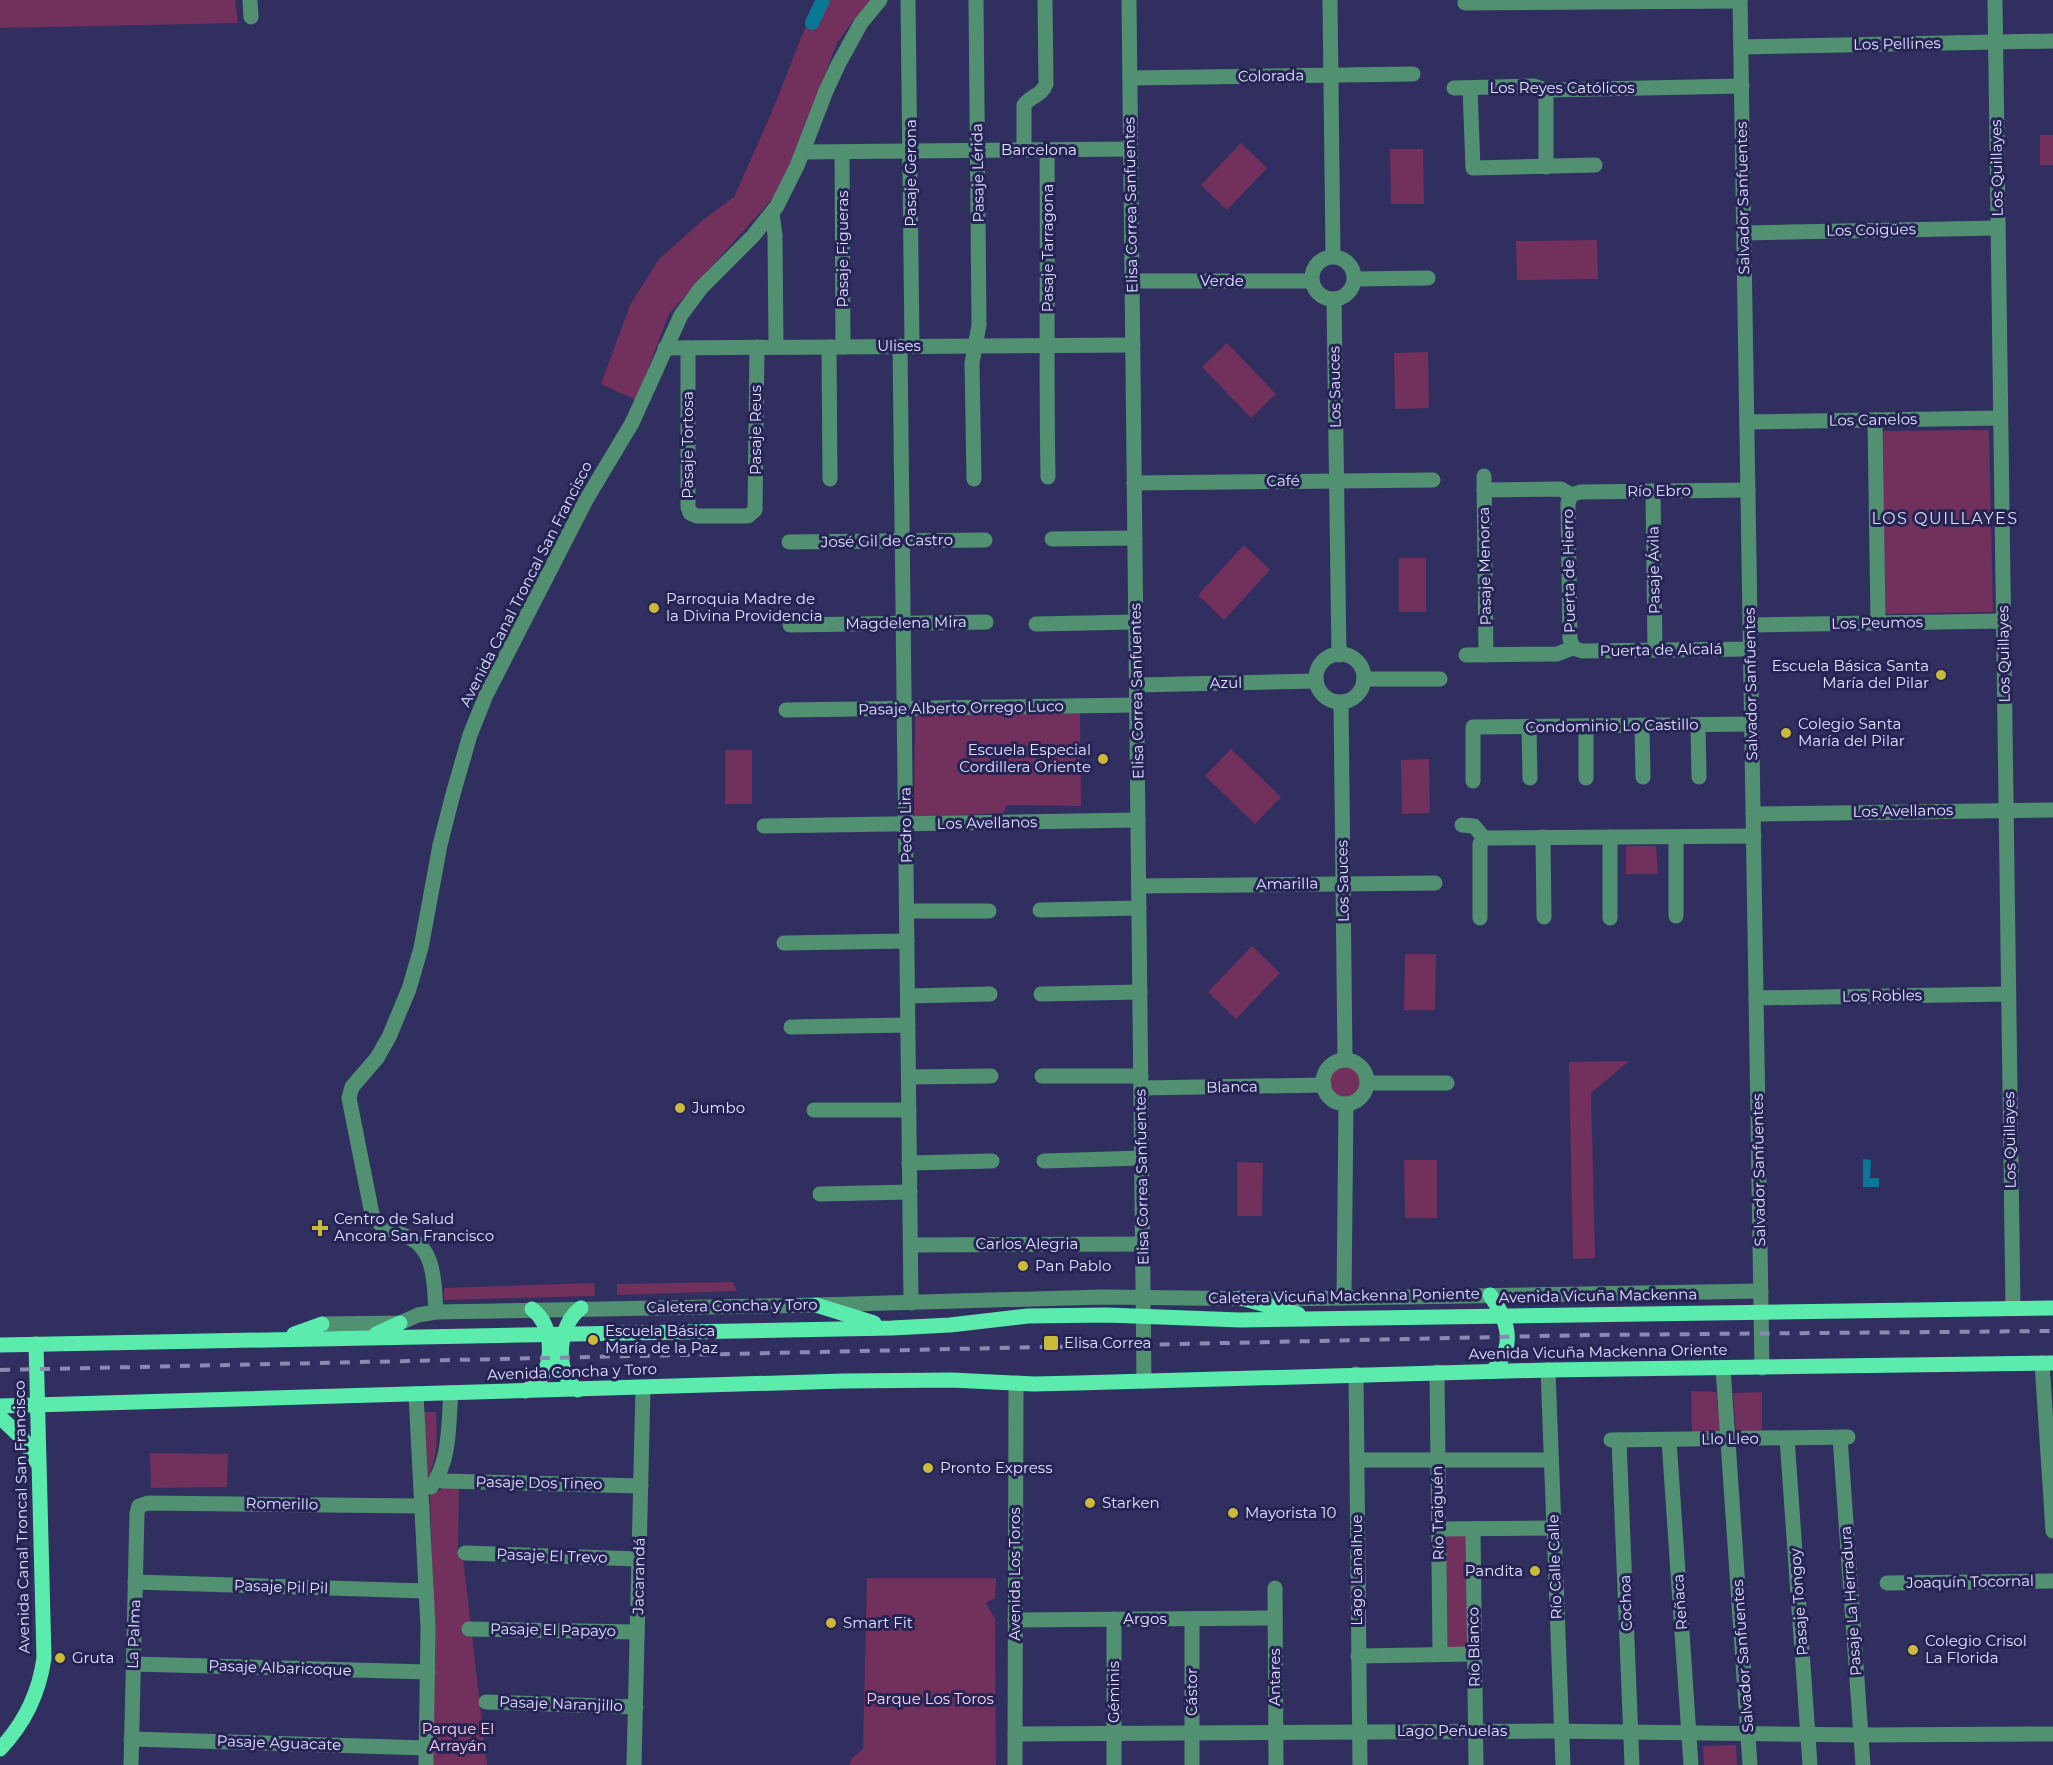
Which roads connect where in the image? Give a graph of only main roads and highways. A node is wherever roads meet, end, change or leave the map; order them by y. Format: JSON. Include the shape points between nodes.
{"nodes":[{"id":1,"x":1490,"y":1295,"type":"road end"},
{"id":2,"x":1241,"y":1299,"type":"road end"},
{"id":3,"x":816,"y":1305,"type":"road end"},
{"id":4,"x":581,"y":1308,"type":"road end"},
{"id":5,"x":2053,"y":1308,"type":"edge"},
{"id":6,"x":532,"y":1309,"type":"road end"},
{"id":7,"x":1504,"y":1316,"type":"junction"},
{"id":8,"x":1315,"y":1319,"type":"junction"},
{"id":9,"x":400,"y":1323,"type":"road end"},
{"id":10,"x":322,"y":1324,"type":"road end"},
{"id":11,"x":892,"y":1328,"type":"junction"},
{"id":12,"x":364,"y":1332,"type":"junction"},
{"id":13,"x":548,"y":1333,"type":"junction"},
{"id":14,"x":564,"y":1333,"type":"junction"},
{"id":15,"x":280,"y":1339,"type":"junction"},
{"id":16,"x":36,"y":1344,"type":"junction"},
{"id":17,"x":0,"y":1345,"type":"edge"},
{"id":18,"x":2048,"y":1363,"type":"edge"},
{"id":19,"x":1492,"y":1371,"type":"junction"},
{"id":20,"x":1144,"y":1381,"type":"joint"},
{"id":21,"x":578,"y":1390,"type":"junction"},
{"id":22,"x":525,"y":1391,"type":"junction"},
{"id":23,"x":38,"y":1404,"type":"junction"},
{"id":24,"x":0,"y":1406,"type":"edge"},
{"id":25,"x":0,"y":1417,"type":"edge"},
{"id":26,"x":39,"y":1467,"type":"junction"},
{"id":27,"x":0,"y":1749,"type":"edge"}],
"edges":[{"from":1,"to":7,"type":"main road"},
{"from":2,"to":8,"type":"main road"},
{"from":3,"to":11,"type":"main road"},
{"from":4,"to":14,"type":"main road","via":[[568,1320]]},
{"from":5,"to":7,"type":"main road","name":"Avenida Vicuña Mackenna"},
{"from":6,"to":13,"type":"main road","via":[[543,1320]]},
{"from":7,"to":8,"type":"main road","name":"Avenida Vicuña Mackenna"},
{"from":7,"to":19,"type":"main road","via":[[1507,1349]]},
{"from":8,"to":11,"type":"main road","name":"Avenida Vicuña Mackenna","via":[[1028,1316]]},
{"from":9,"to":12,"type":"main road"},
{"from":10,"to":15,"type":"main road"},
{"from":11,"to":14,"type":"main road"},
{"from":12,"to":13,"type":"main road"},
{"from":12,"to":15,"type":"main road"},
{"from":13,"to":14,"type":"main road"},
{"from":13,"to":22,"type":"main road","via":[[546,1368]]},
{"from":14,"to":21,"type":"main road","via":[[564,1371],[569,1383]]},
{"from":15,"to":16,"type":"main road"},
{"from":16,"to":17,"type":"main road"},
{"from":16,"to":23,"type":"main road","name":"Avenida Canal Troncal San Francisco"},
{"from":18,"to":19,"type":"main road","name":"Avenida Vicuña Mackenna Oriente"},
{"from":19,"to":20,"type":"main road","name":"Avenida Vicuña Mackenna Oriente"},
{"from":20,"to":21,"type":"main road","name":"Avenida Concha y Toro","via":[[854,1381]]},
{"from":21,"to":22,"type":"main road","name":"Avenida Concha y Toro"},
{"from":22,"to":23,"type":"main road","name":"Avenida Concha y Toro"},
{"from":23,"to":24,"type":"main road","name":"Avenida Concha y Toro"},
{"from":23,"to":26,"type":"main road","name":"Avenida Canal Troncal San Francisco"},
{"from":25,"to":26,"type":"main road","via":[[23,1439]]},
{"from":26,"to":27,"type":"main road","name":"Avenida Canal Troncal San Francisco","via":[[42,1672],[27,1713]]}]}
